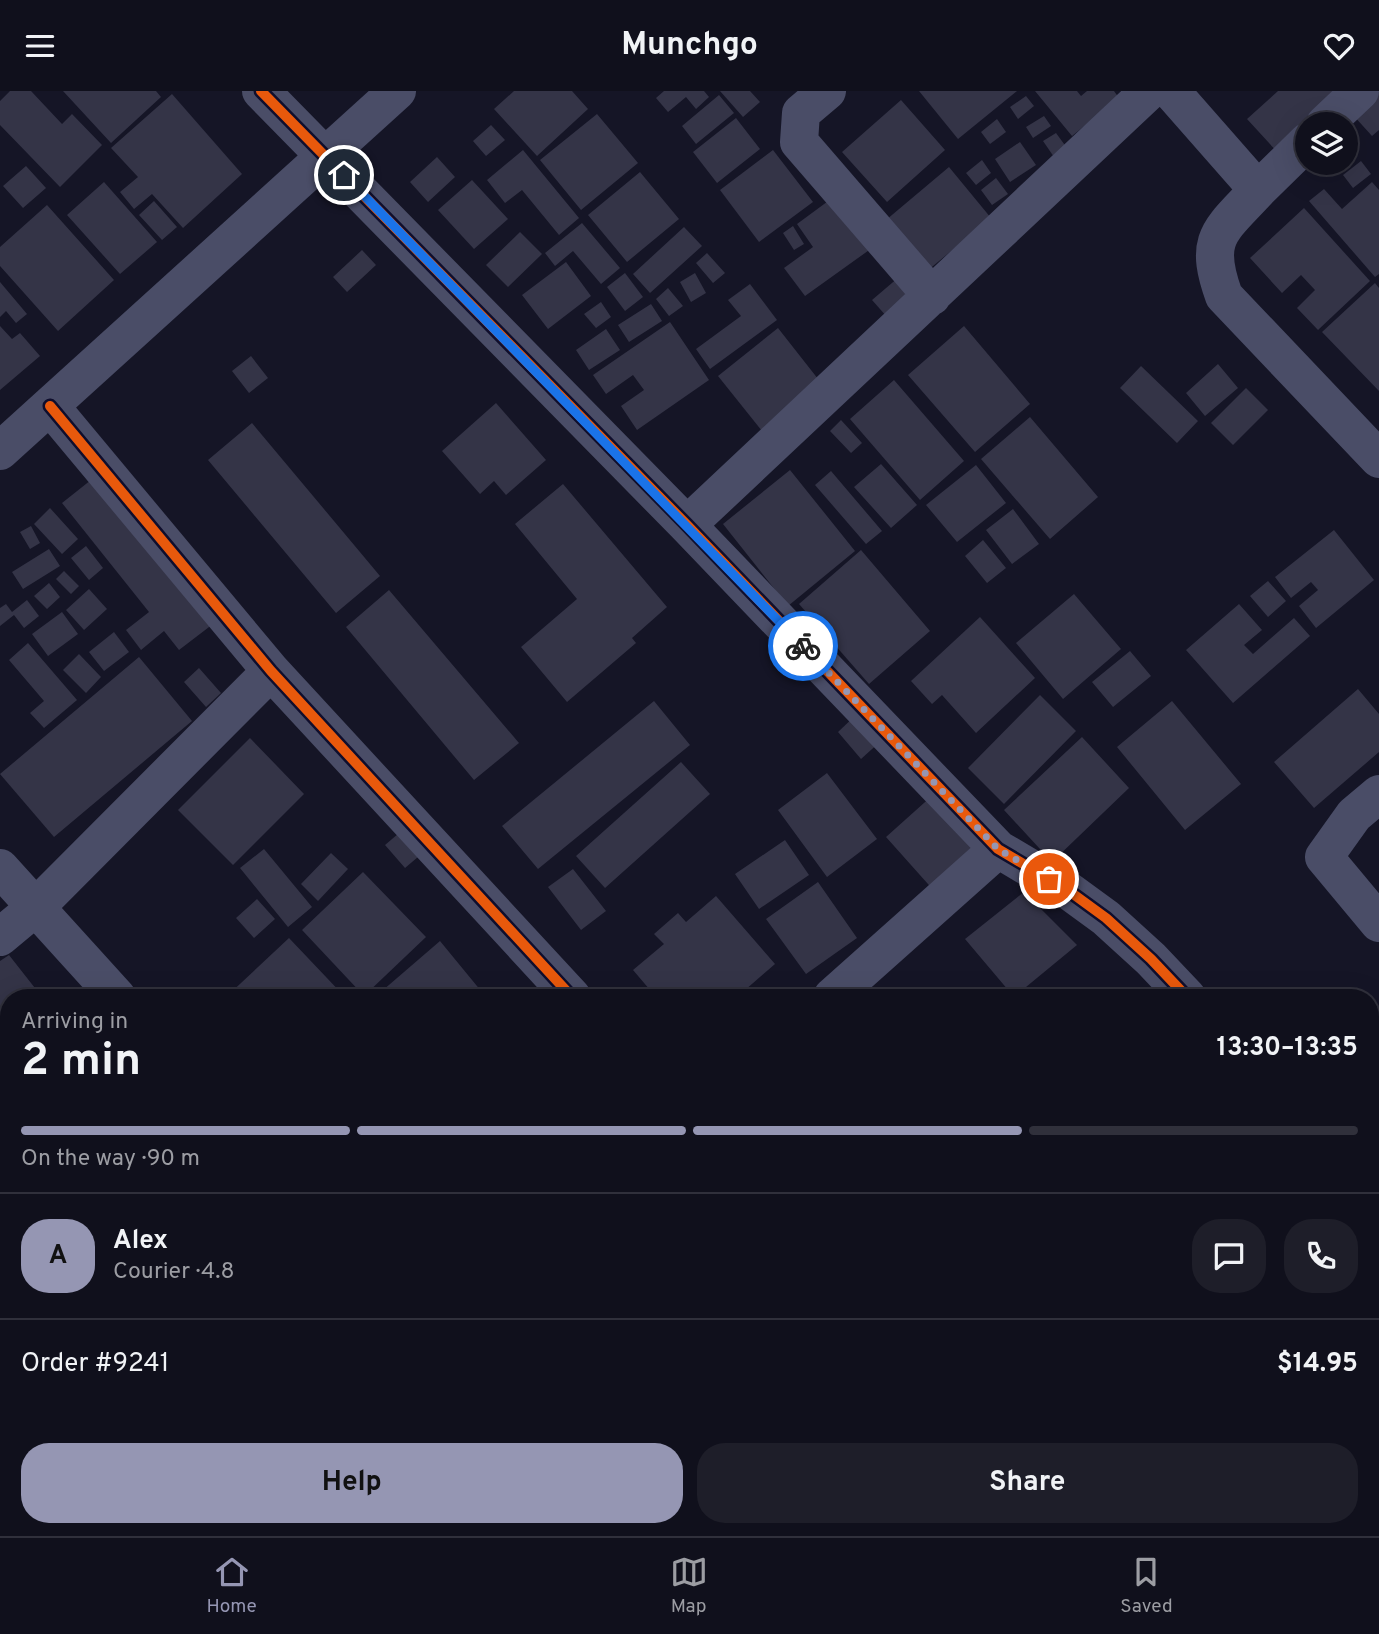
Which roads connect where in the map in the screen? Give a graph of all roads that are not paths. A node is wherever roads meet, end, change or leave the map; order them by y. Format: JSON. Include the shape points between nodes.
{"nodes":[{"id":1,"x":261,"y":91,"type":"edge"},
{"id":2,"x":397,"y":91,"type":"edge"},
{"id":3,"x":827,"y":91,"type":"edge"},
{"id":4,"x":1149,"y":91,"type":"edge"},
{"id":5,"x":1171,"y":91,"type":"edge"},
{"id":6,"x":1360,"y":91,"type":"edge"},
{"id":7,"x":1338,"y":112,"type":"edge"},
{"id":8,"x":1295,"y":154,"type":"edge"},
{"id":9,"x":325,"y":156,"type":"junction"},
{"id":10,"x":1258,"y":190,"type":"junction"},
{"id":11,"x":932,"y":296,"type":"junction"},
{"id":12,"x":50,"y":406,"type":"junction"},
{"id":13,"x":1375,"y":448,"type":"edge"},
{"id":14,"x":0,"y":451,"type":"edge"},
{"id":15,"x":687,"y":525,"type":"junction"},
{"id":16,"x":271,"y":671,"type":"junction"},
{"id":17,"x":1379,"y":794,"type":"edge"},
{"id":18,"x":998,"y":849,"type":"junction"},
{"id":19,"x":0,"y":868,"type":"edge"},
{"id":20,"x":36,"y":907,"type":"junction"},
{"id":21,"x":1379,"y":923,"type":"edge"},
{"id":22,"x":0,"y":937,"type":"edge"},
{"id":23,"x":110,"y":989,"type":"edge"},
{"id":24,"x":565,"y":989,"type":"edge"},
{"id":25,"x":840,"y":989,"type":"edge"},
{"id":26,"x":1179,"y":989,"type":"edge"}],
"edges":[{"from":1,"to":9,"type":"street"},
{"from":2,"to":9,"type":"street"},
{"from":3,"to":11,"type":"street","via":[[801,113],[799,142]]},
{"from":4,"to":11,"type":"street"},
{"from":5,"to":10,"type":"street"},
{"from":6,"to":7,"type":"street"},
{"from":8,"to":10,"type":"street"},
{"from":9,"to":12,"type":"street"},
{"from":9,"to":15,"type":"street"},
{"from":10,"to":13,"type":"street","via":[[1223,227],[1213,250],[1214,271],[1224,296]]},
{"from":11,"to":15,"type":"street"},
{"from":12,"to":14,"type":"street"},
{"from":12,"to":16,"type":"street"},
{"from":15,"to":18,"type":"street"},
{"from":16,"to":20,"type":"street"},
{"from":16,"to":24,"type":"street"},
{"from":17,"to":21,"type":"street","via":[[1354,815],[1324,857]]},
{"from":18,"to":25,"type":"street"},
{"from":18,"to":26,"type":"street","via":[[1106,918]]},
{"from":19,"to":20,"type":"street"},
{"from":20,"to":22,"type":"street"},
{"from":20,"to":23,"type":"street"}]}
